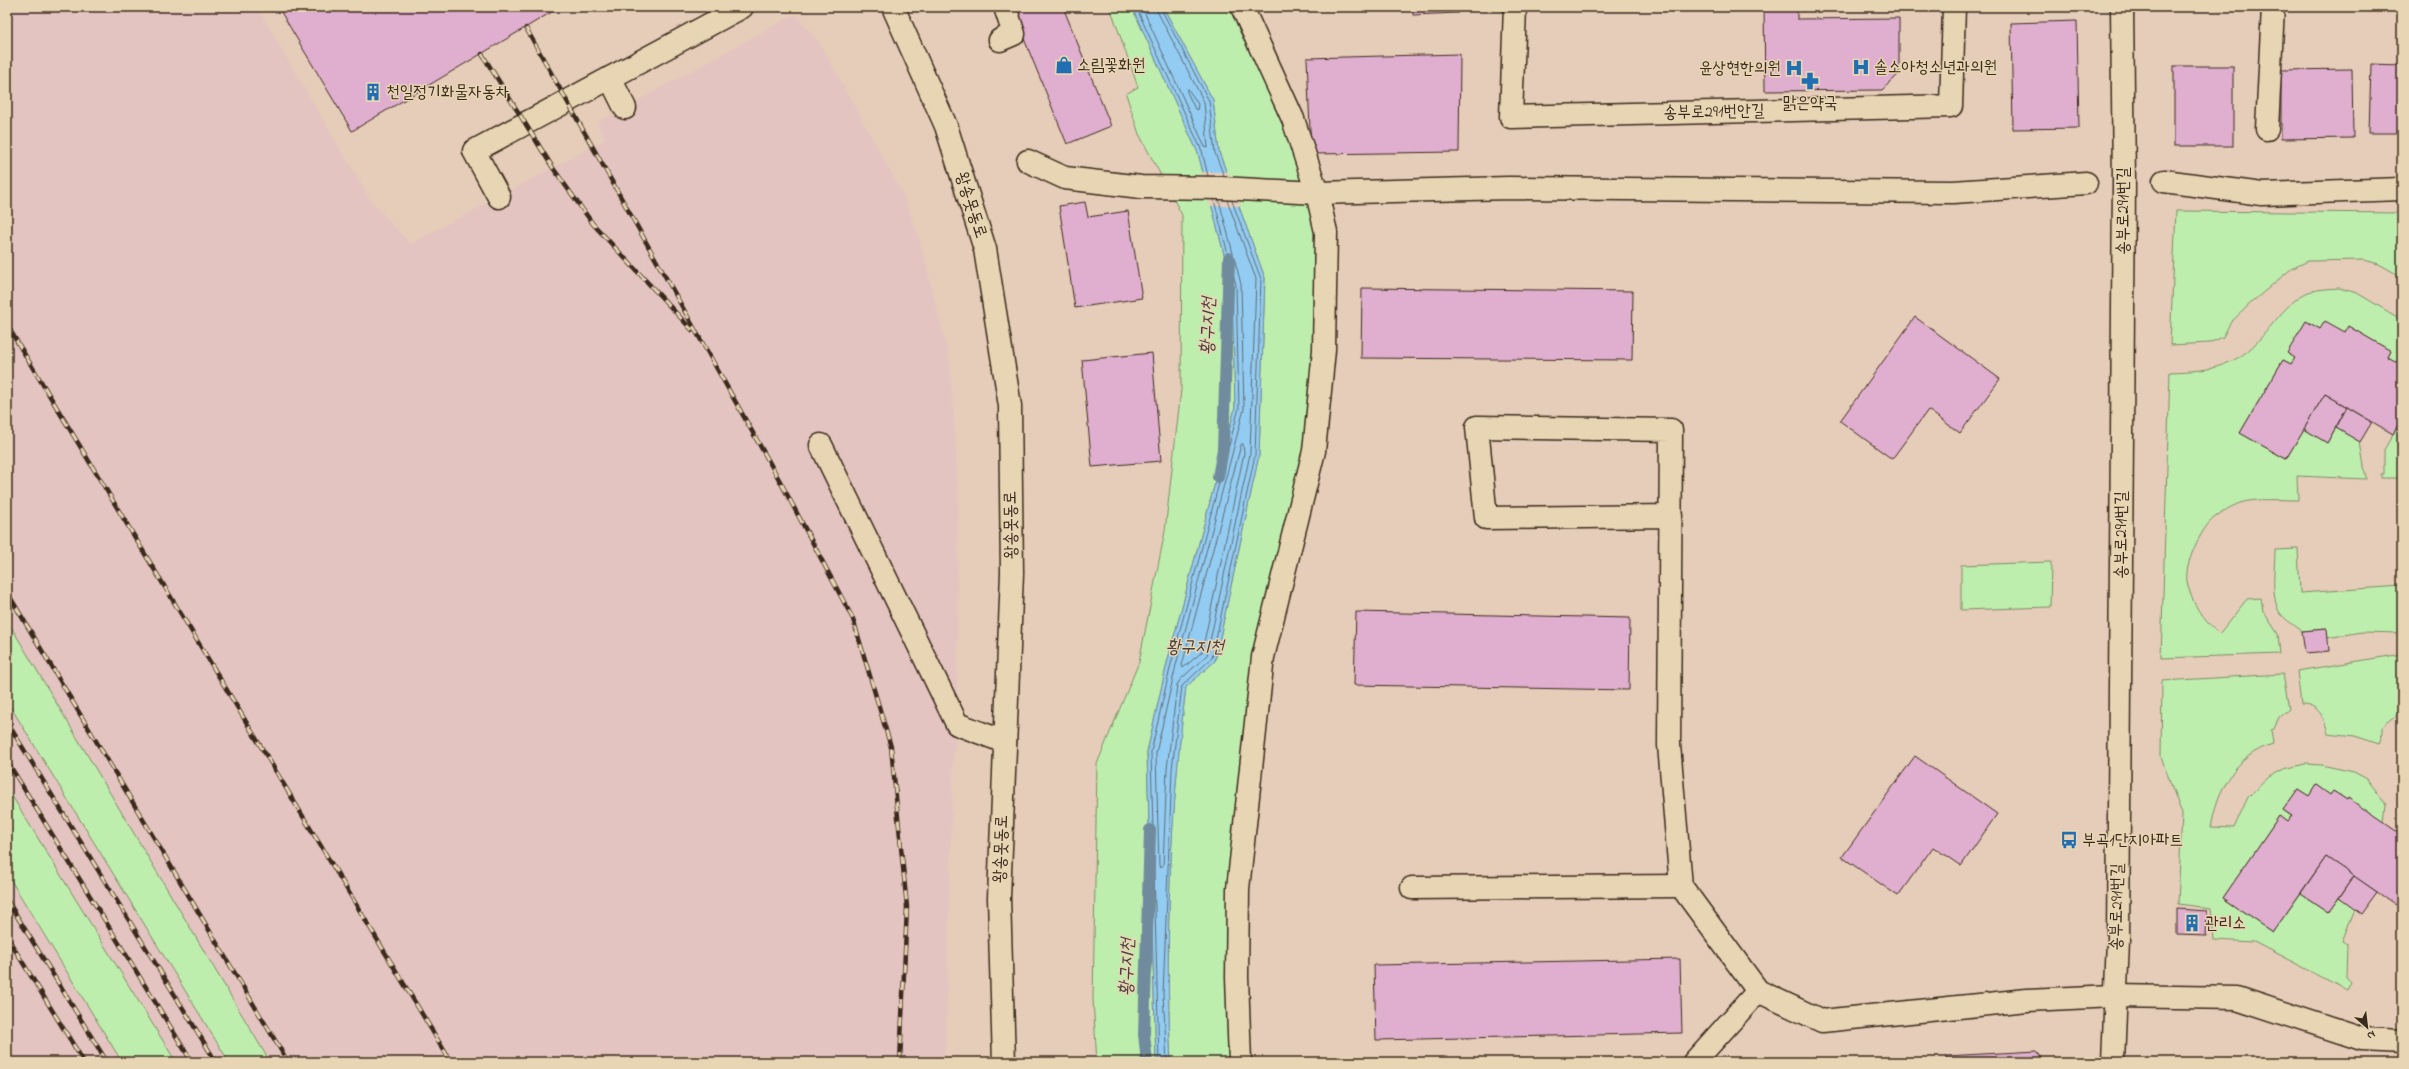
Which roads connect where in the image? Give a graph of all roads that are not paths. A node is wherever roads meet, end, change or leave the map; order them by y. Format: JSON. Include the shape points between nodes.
{"nodes":[{"id":1,"x":742,"y":7,"type":"edge"},
{"id":2,"x":893,"y":7,"type":"edge"},
{"id":3,"x":1005,"y":7,"type":"edge"},
{"id":4,"x":1242,"y":7,"type":"edge"},
{"id":5,"x":1515,"y":7,"type":"edge"},
{"id":6,"x":1954,"y":7,"type":"edge"},
{"id":7,"x":2122,"y":7,"type":"edge"},
{"id":8,"x":2273,"y":7,"type":"edge"},
{"id":9,"x":1000,"y":40,"type":"dead end"},
{"id":10,"x":610,"y":78,"type":"junction"},
{"id":11,"x":625,"y":108,"type":"dead end"},
{"id":12,"x":2267,"y":129,"type":"dead end"},
{"id":13,"x":1028,"y":161,"type":"dead end"},
{"id":14,"x":2164,"y":181,"type":"dead end"},
{"id":15,"x":2086,"y":183,"type":"dead end"},
{"id":16,"x":2402,"y":189,"type":"edge"},
{"id":17,"x":1308,"y":193,"type":"junction"},
{"id":18,"x":499,"y":196,"type":"dead end"},
{"id":19,"x":821,"y":444,"type":"dead end"},
{"id":20,"x":1671,"y":516,"type":"junction"},
{"id":21,"x":1005,"y":742,"type":"junction"},
{"id":22,"x":1681,"y":886,"type":"junction"},
{"id":23,"x":1412,"y":888,"type":"dead end"},
{"id":24,"x":1758,"y":991,"type":"junction"},
{"id":25,"x":2114,"y":996,"type":"junction"},
{"id":26,"x":2402,"y":1041,"type":"edge"},
{"id":27,"x":1004,"y":1062,"type":"edge"},
{"id":28,"x":1240,"y":1062,"type":"edge"},
{"id":29,"x":1694,"y":1062,"type":"edge"},
{"id":30,"x":2113,"y":1062,"type":"edge"}],
"edges":[{"from":1,"to":10,"type":"street"},
{"from":2,"to":21,"type":"street","name":"왕송못동로","via":[[946,126],[985,249],[1010,406],[1012,574]]},
{"from":3,"to":9,"type":"street","via":[[1014,34]]},
{"from":4,"to":17,"type":"street","via":[[1293,119]]},
{"from":5,"to":6,"type":"street","name":"송부로291번안길","via":[[1511,117],[1951,106]]},
{"from":7,"to":25,"type":"street","name":"송부로291번길","via":[[2124,182],[2118,908]]},
{"from":8,"to":12,"type":"street"},
{"from":10,"to":11,"type":"street"},
{"from":10,"to":18,"type":"street","via":[[474,151]]},
{"from":13,"to":17,"type":"street","via":[[1065,178],[1141,187]]},
{"from":14,"to":16,"type":"street","via":[[2262,194]]},
{"from":15,"to":17,"type":"street","via":[[1953,192],[1509,188]]},
{"from":17,"to":28,"type":"street","via":[[1326,232],[1324,350],[1314,451],[1263,657],[1238,889],[1237,977]]},
{"from":19,"to":21,"type":"street","via":[[957,724]]},
{"from":20,"to":20,"type":"street","via":[[1671,430],[1477,427],[1486,518]]},
{"from":20,"to":22,"type":"street","via":[[1669,746]]},
{"from":21,"to":27,"type":"street","name":"왕송못동로","via":[[999,898]]},
{"from":22,"to":23,"type":"street"},
{"from":22,"to":24,"type":"street"},
{"from":24,"to":25,"type":"street","via":[[1822,1020],[2027,1000]]},
{"from":24,"to":29,"type":"street"},
{"from":25,"to":26,"type":"street","via":[[2237,998],[2362,1039]]},
{"from":25,"to":30,"type":"street","name":"송부로291번길"}]}
